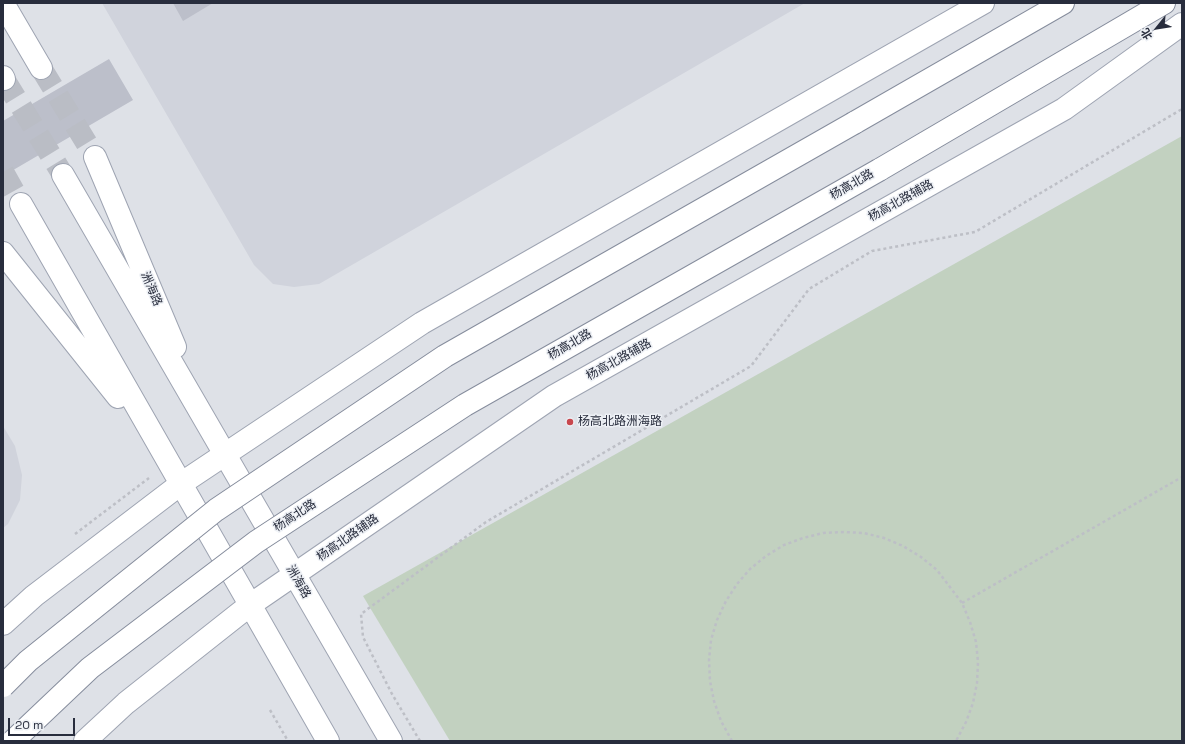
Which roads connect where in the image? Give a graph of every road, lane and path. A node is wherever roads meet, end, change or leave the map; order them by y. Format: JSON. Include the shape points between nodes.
{"nodes":[{"id":1,"x":3,"y":3,"type":"edge"},
{"id":2,"x":984,"y":3,"type":"edge"},
{"id":3,"x":1063,"y":3,"type":"edge"},
{"id":4,"x":1164,"y":3,"type":"edge"},
{"id":5,"x":1182,"y":24,"type":"edge"},
{"id":6,"x":41,"y":68,"type":"tunnel mouth"},
{"id":7,"x":1182,"y":109,"type":"edge"},
{"id":8,"x":95,"y":157,"type":"tunnel mouth"},
{"id":9,"x":63,"y":175,"type":"tunnel mouth"},
{"id":10,"x":21,"y":204,"type":"tunnel mouth"},
{"id":11,"x":3,"y":253,"type":"edge"},
{"id":12,"x":207,"y":422,"type":"junction"},
{"id":13,"x":162,"y":452,"type":"junction"},
{"id":14,"x":224,"y":454,"type":"junction"},
{"id":15,"x":1182,"y":477,"type":"edge"},
{"id":16,"x":182,"y":483,"type":"junction"},
{"id":17,"x":294,"y":576,"type":"junction"},
{"id":18,"x":962,"y":603,"type":"junction"},
{"id":19,"x":250,"y":605,"type":"junction"},
{"id":20,"x":3,"y":624,"type":"edge"},
{"id":21,"x":3,"y":686,"type":"edge"},
{"id":22,"x":270,"y":710,"type":"dead end"},
{"id":23,"x":13,"y":741,"type":"edge"},
{"id":24,"x":85,"y":741,"type":"edge"},
{"id":25,"x":288,"y":741,"type":"edge"},
{"id":26,"x":328,"y":741,"type":"edge"},
{"id":27,"x":391,"y":741,"type":"edge"},
{"id":28,"x":420,"y":741,"type":"edge"},
{"id":29,"x":732,"y":741,"type":"edge"},
{"id":30,"x":956,"y":741,"type":"edge"}],
"edges":[{"from":1,"to":6,"type":"main road"},
{"from":2,"to":14,"type":"main road","via":[[422,323]]},
{"from":3,"to":21,"type":"main road","bridge":true,"via":[[445,356],[216,510],[28,662]]},
{"from":4,"to":23,"type":"main road","name":"杨高北路","bridge":true,"via":[[879,170],[465,405],[263,537],[90,668]]},
{"from":5,"to":17,"type":"main road","name":"杨高北路辅路","via":[[1064,109],[554,396]]},
{"from":7,"to":28,"type":"path","via":[[975,232],[872,251],[809,289],[751,366],[486,522],[361,614],[363,637]]},
{"from":8,"to":12,"type":"main road","name":"洲海路"},
{"from":9,"to":12,"type":"main road","name":"洲海路"},
{"from":10,"to":13,"type":"main road"},
{"from":11,"to":13,"type":"main road"},
{"from":12,"to":14,"type":"main road","name":"洲海路"},
{"from":13,"to":16,"type":"main road"},
{"from":14,"to":16,"type":"main road"},
{"from":14,"to":17,"type":"main road","name":"洲海路"},
{"from":15,"to":18,"type":"path"},
{"from":16,"to":19,"type":"main road"},
{"from":16,"to":20,"type":"main road","via":[[34,596]]},
{"from":17,"to":19,"type":"main road","name":"杨高北路辅路"},
{"from":17,"to":27,"type":"main road","name":"洲海路"},
{"from":18,"to":29,"type":"path","via":[[937,570],[909,550],[884,538],[851,532],[823,533],[784,545],[772,552],[750,569],[737,584],[717,620],[711,640],[709,660],[714,701]]},
{"from":18,"to":30,"type":"path","via":[[976,642],[978,662],[973,703]]},
{"from":19,"to":24,"type":"main road","name":"杨高北路辅路","via":[[126,704]]},
{"from":19,"to":26,"type":"main road"},
{"from":22,"to":25,"type":"path"}]}
